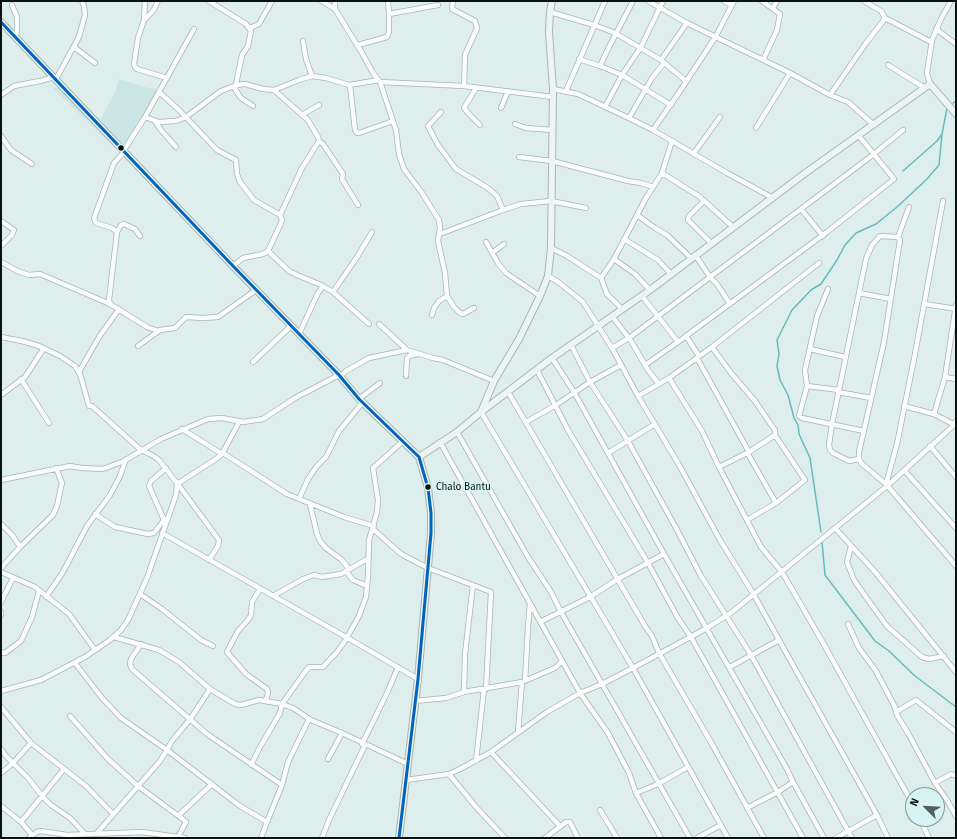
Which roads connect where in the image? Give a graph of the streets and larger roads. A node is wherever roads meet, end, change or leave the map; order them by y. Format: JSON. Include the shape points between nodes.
{"nodes":[{"id":1,"x":82,"y":1,"type":"edge"},
{"id":2,"x":145,"y":1,"type":"edge"},
{"id":3,"x":158,"y":1,"type":"edge"},
{"id":4,"x":209,"y":1,"type":"edge"},
{"id":5,"x":272,"y":1,"type":"edge"},
{"id":6,"x":322,"y":1,"type":"edge"},
{"id":7,"x":335,"y":1,"type":"edge"},
{"id":8,"x":388,"y":1,"type":"edge"},
{"id":9,"x":453,"y":1,"type":"edge"},
{"id":10,"x":552,"y":1,"type":"edge"},
{"id":11,"x":604,"y":1,"type":"edge"},
{"id":12,"x":633,"y":1,"type":"edge"},
{"id":13,"x":648,"y":1,"type":"edge"},
{"id":14,"x":663,"y":1,"type":"edge"},
{"id":15,"x":724,"y":1,"type":"edge"},
{"id":16,"x":762,"y":1,"type":"edge"},
{"id":17,"x":777,"y":1,"type":"edge"},
{"id":18,"x":864,"y":1,"type":"edge"},
{"id":19,"x":951,"y":1,"type":"edge"},
{"id":20,"x":733,"y":3,"type":"edge"},
{"id":21,"x":438,"y":4,"type":"dead end"},
{"id":22,"x":12,"y":5,"type":"dead end"},
{"id":23,"x":659,"y":7,"type":"junction"},
{"id":24,"x":773,"y":8,"type":"junction"},
{"id":25,"x":335,"y":9,"type":"junction"},
{"id":26,"x":550,"y":12,"type":"junction"},
{"id":27,"x":389,"y":14,"type":"junction"},
{"id":28,"x":885,"y":18,"type":"junction"},
{"id":29,"x":144,"y":20,"type":"junction"},
{"id":30,"x":1,"y":22,"type":"edge"},
{"id":31,"x":687,"y":23,"type":"junction"},
{"id":32,"x":594,"y":25,"type":"junction"},
{"id":33,"x":248,"y":27,"type":"junction"},
{"id":34,"x":194,"y":29,"type":"dead end"},
{"id":35,"x":936,"y":29,"type":"junction"},
{"id":36,"x":615,"y":34,"type":"junction"},
{"id":37,"x":15,"y":36,"type":"junction"},
{"id":38,"x":716,"y":36,"type":"junction"},
{"id":39,"x":303,"y":41,"type":"dead end"},
{"id":40,"x":931,"y":42,"type":"junction"},
{"id":41,"x":956,"y":44,"type":"edge"},
{"id":42,"x":358,"y":45,"type":"junction"},
{"id":43,"x":74,"y":47,"type":"junction"},
{"id":44,"x":641,"y":47,"type":"junction"},
{"id":45,"x":579,"y":59,"type":"junction"},
{"id":46,"x":763,"y":60,"type":"junction"},
{"id":47,"x":663,"y":62,"type":"junction"},
{"id":48,"x":95,"y":63,"type":"dead end"},
{"id":49,"x":600,"y":66,"type":"junction"},
{"id":50,"x":888,"y":66,"type":"dead end"},
{"id":51,"x":790,"y":73,"type":"junction"},
{"id":52,"x":622,"y":75,"type":"junction"},
{"id":53,"x":312,"y":76,"type":"junction"},
{"id":54,"x":55,"y":78,"type":"junction"},
{"id":55,"x":166,"y":78,"type":"junction"},
{"id":56,"x":379,"y":81,"type":"junction"},
{"id":57,"x":686,"y":81,"type":"junction"},
{"id":58,"x":237,"y":85,"type":"junction"},
{"id":59,"x":350,"y":85,"type":"junction"},
{"id":60,"x":464,"y":86,"type":"junction"},
{"id":61,"x":927,"y":86,"type":"junction"},
{"id":62,"x":476,"y":88,"type":"junction"},
{"id":63,"x":553,"y":89,"type":"junction"},
{"id":64,"x":645,"y":89,"type":"junction"},
{"id":65,"x":274,"y":90,"type":"junction"},
{"id":66,"x":508,"y":91,"type":"junction"},
{"id":67,"x":566,"y":91,"type":"junction"},
{"id":68,"x":159,"y":92,"type":"junction"},
{"id":69,"x":1,"y":95,"type":"edge"},
{"id":70,"x":830,"y":96,"type":"junction"},
{"id":71,"x":553,"y":97,"type":"junction"},
{"id":72,"x":319,"y":105,"type":"dead end"},
{"id":73,"x":671,"y":105,"type":"junction"},
{"id":74,"x":253,"y":106,"type":"dead end"},
{"id":75,"x":606,"y":107,"type":"junction"},
{"id":76,"x":501,"y":108,"type":"dead end"},
{"id":77,"x":441,"y":112,"type":"dead end"},
{"id":78,"x":956,"y":114,"type":"edge"},
{"id":79,"x":302,"y":115,"type":"junction"},
{"id":80,"x":145,"y":117,"type":"junction"},
{"id":81,"x":720,"y":117,"type":"dead end"},
{"id":82,"x":186,"y":118,"type":"junction"},
{"id":83,"x":629,"y":118,"type":"junction"},
{"id":84,"x":155,"y":120,"type":"junction"},
{"id":85,"x":393,"y":121,"type":"junction"},
{"id":86,"x":515,"y":124,"type":"dead end"},
{"id":87,"x":480,"y":125,"type":"dead end"},
{"id":88,"x":874,"y":125,"type":"junction"},
{"id":89,"x":756,"y":128,"type":"dead end"},
{"id":90,"x":552,"y":130,"type":"junction"},
{"id":91,"x":653,"y":130,"type":"junction"},
{"id":92,"x":903,"y":130,"type":"dead end"},
{"id":93,"x":1,"y":136,"type":"edge"},
{"id":94,"x":859,"y":136,"type":"junction"},
{"id":95,"x":319,"y":141,"type":"junction"},
{"id":96,"x":672,"y":141,"type":"junction"},
{"id":97,"x":176,"y":147,"type":"dead end"},
{"id":98,"x":124,"y":150,"type":"junction"},
{"id":99,"x":694,"y":153,"type":"junction"},
{"id":100,"x":874,"y":154,"type":"junction"},
{"id":101,"x":519,"y":157,"type":"dead end"},
{"id":102,"x":552,"y":161,"type":"junction"},
{"id":103,"x":32,"y":164,"type":"dead end"},
{"id":104,"x":662,"y":173,"type":"junction"},
{"id":105,"x":653,"y":187,"type":"junction"},
{"id":106,"x":773,"y":198,"type":"junction"},
{"id":107,"x":551,"y":201,"type":"junction"},
{"id":108,"x":704,"y":201,"type":"junction"},
{"id":109,"x":943,"y":201,"type":"dead end"},
{"id":110,"x":358,"y":205,"type":"dead end"},
{"id":111,"x":909,"y":207,"type":"dead end"},
{"id":112,"x":586,"y":208,"type":"dead end"},
{"id":113,"x":801,"y":209,"type":"junction"},
{"id":114,"x":503,"y":210,"type":"junction"},
{"id":115,"x":280,"y":215,"type":"junction"},
{"id":116,"x":637,"y":215,"type":"junction"},
{"id":117,"x":1,"y":221,"type":"edge"},
{"id":118,"x":733,"y":227,"type":"junction"},
{"id":119,"x":117,"y":232,"type":"junction"},
{"id":120,"x":372,"y":232,"type":"dead end"},
{"id":121,"x":440,"y":234,"type":"junction"},
{"id":122,"x":140,"y":236,"type":"dead end"},
{"id":123,"x":823,"y":236,"type":"junction"},
{"id":124,"x":898,"y":237,"type":"junction"},
{"id":125,"x":624,"y":239,"type":"junction"},
{"id":126,"x":486,"y":242,"type":"dead end"},
{"id":127,"x":504,"y":244,"type":"dead end"},
{"id":128,"x":712,"y":244,"type":"junction"},
{"id":129,"x":1,"y":246,"type":"edge"},
{"id":130,"x":551,"y":248,"type":"junction"},
{"id":131,"x":268,"y":251,"type":"junction"},
{"id":132,"x":492,"y":253,"type":"junction"},
{"id":133,"x":694,"y":257,"type":"junction"},
{"id":134,"x":614,"y":259,"type":"junction"},
{"id":135,"x":1,"y":262,"type":"edge"},
{"id":136,"x":819,"y":263,"type":"dead end"},
{"id":137,"x":233,"y":266,"type":"junction"},
{"id":138,"x":671,"y":274,"type":"junction"},
{"id":139,"x":548,"y":276,"type":"junction"},
{"id":140,"x":710,"y":277,"type":"junction"},
{"id":141,"x":601,"y":278,"type":"junction"},
{"id":142,"x":323,"y":286,"type":"junction"},
{"id":143,"x":828,"y":289,"type":"dead end"},
{"id":144,"x":256,"y":290,"type":"junction"},
{"id":145,"x":650,"y":290,"type":"junction"},
{"id":146,"x":333,"y":292,"type":"junction"},
{"id":147,"x":859,"y":293,"type":"junction"},
{"id":148,"x":447,"y":296,"type":"junction"},
{"id":149,"x":540,"y":296,"type":"junction"},
{"id":150,"x":642,"y":296,"type":"junction"},
{"id":151,"x":891,"y":299,"type":"junction"},
{"id":152,"x":110,"y":304,"type":"junction"},
{"id":153,"x":730,"y":304,"type":"junction"},
{"id":154,"x":925,"y":304,"type":"junction"},
{"id":155,"x":474,"y":308,"type":"dead end"},
{"id":156,"x":956,"y":308,"type":"edge"},
{"id":157,"x":119,"y":309,"type":"junction"},
{"id":158,"x":622,"y":309,"type":"junction"},
{"id":159,"x":432,"y":315,"type":"dead end"},
{"id":160,"x":612,"y":316,"type":"junction"},
{"id":161,"x":658,"y":316,"type":"junction"},
{"id":162,"x":369,"y":324,"type":"dead end"},
{"id":163,"x":379,"y":324,"type":"dead end"},
{"id":164,"x":291,"y":326,"type":"junction"},
{"id":165,"x":598,"y":326,"type":"junction"},
{"id":166,"x":158,"y":331,"type":"junction"},
{"id":167,"x":299,"y":334,"type":"junction"},
{"id":168,"x":686,"y":336,"type":"junction"},
{"id":169,"x":1,"y":337,"type":"edge"},
{"id":170,"x":629,"y":338,"type":"junction"},
{"id":171,"x":678,"y":342,"type":"junction"},
{"id":172,"x":571,"y":345,"type":"junction"},
{"id":173,"x":138,"y":346,"type":"dead end"},
{"id":174,"x":712,"y":347,"type":"junction"},
{"id":175,"x":44,"y":348,"type":"junction"},
{"id":176,"x":612,"y":348,"type":"junction"},
{"id":177,"x":810,"y":349,"type":"junction"},
{"id":178,"x":407,"y":350,"type":"junction"},
{"id":179,"x":418,"y":354,"type":"junction"},
{"id":180,"x":698,"y":357,"type":"junction"},
{"id":181,"x":844,"y":357,"type":"junction"},
{"id":182,"x":552,"y":358,"type":"junction"},
{"id":183,"x":253,"y":362,"type":"dead end"},
{"id":184,"x":621,"y":365,"type":"junction"},
{"id":185,"x":645,"y":365,"type":"junction"},
{"id":186,"x":537,"y":370,"type":"junction"},
{"id":187,"x":79,"y":372,"type":"junction"},
{"id":188,"x":340,"y":376,"type":"junction"},
{"id":189,"x":406,"y":376,"type":"dead end"},
{"id":190,"x":945,"y":376,"type":"junction"},
{"id":191,"x":669,"y":378,"type":"junction"},
{"id":192,"x":21,"y":379,"type":"junction"},
{"id":193,"x":956,"y":379,"type":"edge"},
{"id":194,"x":494,"y":381,"type":"junction"},
{"id":195,"x":380,"y":382,"type":"dead end"},
{"id":196,"x":590,"y":382,"type":"junction"},
{"id":197,"x":659,"y":384,"type":"junction"},
{"id":198,"x":807,"y":386,"type":"junction"},
{"id":199,"x":838,"y":391,"type":"junction"},
{"id":200,"x":508,"y":392,"type":"junction"},
{"id":201,"x":574,"y":392,"type":"junction"},
{"id":202,"x":1,"y":395,"type":"edge"},
{"id":203,"x":638,"y":396,"type":"junction"},
{"id":204,"x":871,"y":398,"type":"junction"},
{"id":205,"x":361,"y":400,"type":"junction"},
{"id":206,"x":556,"y":405,"type":"junction"},
{"id":207,"x":904,"y":406,"type":"junction"},
{"id":208,"x":481,"y":412,"type":"junction"},
{"id":209,"x":934,"y":414,"type":"junction"},
{"id":210,"x":239,"y":422,"type":"junction"},
{"id":211,"x":526,"y":422,"type":"junction"},
{"id":212,"x":49,"y":424,"type":"dead end"},
{"id":213,"x":655,"y":424,"type":"junction"},
{"id":214,"x":832,"y":424,"type":"junction"},
{"id":215,"x":955,"y":424,"type":"edge"},
{"id":216,"x":182,"y":429,"type":"junction"},
{"id":217,"x":864,"y":431,"type":"junction"},
{"id":218,"x":457,"y":432,"type":"junction"},
{"id":219,"x":775,"y":435,"type":"junction"},
{"id":220,"x":628,"y":441,"type":"junction"},
{"id":221,"x":402,"y":442,"type":"junction"},
{"id":222,"x":440,"y":442,"type":"junction"},
{"id":223,"x":930,"y":446,"type":"junction"},
{"id":224,"x":141,"y":450,"type":"junction"},
{"id":225,"x":749,"y":452,"type":"junction"},
{"id":226,"x":608,"y":453,"type":"junction"},
{"id":227,"x":222,"y":454,"type":"junction"},
{"id":228,"x":419,"y":457,"type":"junction"},
{"id":229,"x":126,"y":459,"type":"junction"},
{"id":230,"x":859,"y":459,"type":"junction"},
{"id":231,"x":719,"y":467,"type":"junction"},
{"id":232,"x":56,"y":468,"type":"junction"},
{"id":233,"x":166,"y":468,"type":"junction"},
{"id":234,"x":904,"y":470,"type":"junction"},
{"id":235,"x":956,"y":477,"type":"edge"},
{"id":236,"x":1,"y":480,"type":"edge"},
{"id":237,"x":177,"y":483,"type":"junction"},
{"id":238,"x":887,"y":485,"type":"junction"},
{"id":239,"x":299,"y":499,"type":"junction"},
{"id":240,"x":310,"y":504,"type":"junction"},
{"id":241,"x":776,"y":504,"type":"junction"},
{"id":242,"x":95,"y":514,"type":"junction"},
{"id":243,"x":747,"y":520,"type":"junction"},
{"id":244,"x":165,"y":521,"type":"junction"},
{"id":245,"x":1,"y":524,"type":"edge"},
{"id":246,"x":374,"y":527,"type":"junction"},
{"id":247,"x":835,"y":528,"type":"junction"},
{"id":248,"x":956,"y":528,"type":"edge"},
{"id":249,"x":162,"y":533,"type":"junction"},
{"id":250,"x":851,"y":546,"type":"junction"},
{"id":251,"x":20,"y":547,"type":"junction"},
{"id":252,"x":664,"y":554,"type":"junction"},
{"id":253,"x":369,"y":558,"type":"junction"},
{"id":254,"x":209,"y":560,"type":"junction"},
{"id":255,"x":648,"y":563,"type":"junction"},
{"id":256,"x":956,"y":566,"type":"edge"},
{"id":257,"x":1,"y":568,"type":"edge"},
{"id":258,"x":428,"y":568,"type":"junction"},
{"id":259,"x":348,"y":570,"type":"junction"},
{"id":260,"x":1,"y":572,"type":"edge"},
{"id":261,"x":782,"y":572,"type":"junction"},
{"id":262,"x":13,"y":578,"type":"junction"},
{"id":263,"x":618,"y":579,"type":"junction"},
{"id":264,"x":473,"y":585,"type":"junction"},
{"id":265,"x":367,"y":586,"type":"junction"},
{"id":266,"x":260,"y":589,"type":"junction"},
{"id":267,"x":39,"y":591,"type":"junction"},
{"id":268,"x":140,"y":594,"type":"junction"},
{"id":269,"x":754,"y":595,"type":"junction"},
{"id":270,"x":273,"y":596,"type":"junction"},
{"id":271,"x":46,"y":597,"type":"junction"},
{"id":272,"x":590,"y":597,"type":"junction"},
{"id":273,"x":1,"y":602,"type":"edge"},
{"id":274,"x":530,"y":604,"type":"junction"},
{"id":275,"x":1,"y":612,"type":"edge"},
{"id":276,"x":561,"y":612,"type":"junction"},
{"id":277,"x":1,"y":615,"type":"edge"},
{"id":278,"x":726,"y":616,"type":"junction"},
{"id":279,"x":540,"y":622,"type":"junction"},
{"id":280,"x":848,"y":624,"type":"dead end"},
{"id":281,"x":707,"y":628,"type":"junction"},
{"id":282,"x":346,"y":636,"type":"junction"},
{"id":283,"x":114,"y":637,"type":"junction"},
{"id":284,"x":691,"y":637,"type":"junction"},
{"id":285,"x":779,"y":640,"type":"junction"},
{"id":286,"x":141,"y":644,"type":"junction"},
{"id":287,"x":213,"y":646,"type":"dead end"},
{"id":288,"x":95,"y":650,"type":"junction"},
{"id":289,"x":1,"y":652,"type":"edge"},
{"id":290,"x":659,"y":653,"type":"junction"},
{"id":291,"x":752,"y":656,"type":"junction"},
{"id":292,"x":944,"y":656,"type":"junction"},
{"id":293,"x":562,"y":661,"type":"junction"},
{"id":294,"x":75,"y":663,"type":"junction"},
{"id":295,"x":398,"y":667,"type":"junction"},
{"id":296,"x":730,"y":667,"type":"junction"},
{"id":297,"x":633,"y":668,"type":"junction"},
{"id":298,"x":956,"y":672,"type":"edge"},
{"id":299,"x":418,"y":679,"type":"junction"},
{"id":300,"x":523,"y":682,"type":"junction"},
{"id":301,"x":602,"y":684,"type":"junction"},
{"id":302,"x":210,"y":689,"type":"junction"},
{"id":303,"x":485,"y":689,"type":"junction"},
{"id":304,"x":1,"y":691,"type":"edge"},
{"id":305,"x":464,"y":692,"type":"junction"},
{"id":306,"x":580,"y":693,"type":"junction"},
{"id":307,"x":266,"y":700,"type":"junction"},
{"id":308,"x":416,"y":701,"type":"junction"},
{"id":309,"x":282,"y":704,"type":"junction"},
{"id":310,"x":1,"y":707,"type":"edge"},
{"id":311,"x":896,"y":712,"type":"junction"},
{"id":312,"x":70,"y":716,"type":"dead end"},
{"id":313,"x":190,"y":718,"type":"junction"},
{"id":314,"x":309,"y":719,"type":"junction"},
{"id":315,"x":518,"y":732,"type":"junction"},
{"id":316,"x":956,"y":732,"type":"edge"},
{"id":317,"x":342,"y":734,"type":"junction"},
{"id":318,"x":31,"y":743,"type":"junction"},
{"id":319,"x":364,"y":744,"type":"junction"},
{"id":320,"x":1,"y":749,"type":"edge"},
{"id":321,"x":168,"y":750,"type":"junction"},
{"id":322,"x":491,"y":752,"type":"junction"},
{"id":323,"x":328,"y":759,"type":"dead end"},
{"id":324,"x":476,"y":761,"type":"junction"},
{"id":325,"x":13,"y":763,"type":"junction"},
{"id":326,"x":408,"y":764,"type":"junction"},
{"id":327,"x":251,"y":765,"type":"junction"},
{"id":328,"x":688,"y":767,"type":"junction"},
{"id":329,"x":64,"y":769,"type":"junction"},
{"id":330,"x":1,"y":773,"type":"edge"},
{"id":331,"x":449,"y":774,"type":"junction"},
{"id":332,"x":956,"y":776,"type":"edge"},
{"id":333,"x":406,"y":780,"type":"junction"},
{"id":334,"x":793,"y":782,"type":"junction"},
{"id":335,"x":212,"y":784,"type":"junction"},
{"id":336,"x":658,"y":784,"type":"junction"},
{"id":337,"x":934,"y":784,"type":"junction"},
{"id":338,"x":282,"y":785,"type":"junction"},
{"id":339,"x":138,"y":786,"type":"junction"},
{"id":340,"x":905,"y":790,"type":"edge"},
{"id":341,"x":778,"y":792,"type":"junction"},
{"id":342,"x":636,"y":793,"type":"junction"},
{"id":343,"x":42,"y":796,"type":"junction"},
{"id":344,"x":1,"y":806,"type":"edge"},
{"id":345,"x":747,"y":808,"type":"junction"},
{"id":346,"x":600,"y":810,"type":"dead end"},
{"id":347,"x":113,"y":814,"type":"junction"},
{"id":348,"x":179,"y":815,"type":"junction"},
{"id":349,"x":877,"y":815,"type":"junction"},
{"id":350,"x":956,"y":816,"type":"edge"},
{"id":351,"x":21,"y":822,"type":"junction"},
{"id":352,"x":267,"y":822,"type":"junction"},
{"id":353,"x":721,"y":825,"type":"junction"},
{"id":354,"x":560,"y":826,"type":"junction"},
{"id":355,"x":924,"y":827,"type":"edge"},
{"id":356,"x":848,"y":832,"type":"junction"},
{"id":357,"x":96,"y":833,"type":"junction"},
{"id":358,"x":85,"y":834,"type":"junction"},
{"id":359,"x":30,"y":836,"type":"edge"},
{"id":360,"x":178,"y":837,"type":"junction"},
{"id":361,"x":184,"y":838,"type":"edge"},
{"id":362,"x":261,"y":838,"type":"edge"},
{"id":363,"x":322,"y":838,"type":"edge"},
{"id":364,"x":400,"y":838,"type":"edge"},
{"id":365,"x":505,"y":838,"type":"edge"},
{"id":366,"x":545,"y":838,"type":"edge"},
{"id":367,"x":578,"y":838,"type":"edge"},
{"id":368,"x":617,"y":838,"type":"edge"},
{"id":369,"x":661,"y":838,"type":"edge"},
{"id":370,"x":690,"y":838,"type":"edge"},
{"id":371,"x":697,"y":838,"type":"edge"},
{"id":372,"x":728,"y":838,"type":"edge"},
{"id":373,"x":764,"y":838,"type":"edge"},
{"id":374,"x":803,"y":838,"type":"edge"},
{"id":375,"x":824,"y":838,"type":"edge"},
{"id":376,"x":836,"y":838,"type":"edge"},
{"id":377,"x":852,"y":838,"type":"edge"},
{"id":378,"x":888,"y":838,"type":"edge"},
{"id":379,"x":929,"y":838,"type":"edge"}],
"edges":[{"from":1,"to":43,"type":"street","via":[[85,15]]},
{"from":2,"to":29,"type":"street"},
{"from":3,"to":29,"type":"street"},
{"from":4,"to":33,"type":"street"},
{"from":5,"to":33,"type":"street","via":[[258,24]]},
{"from":6,"to":25,"type":"street"},
{"from":7,"to":25,"type":"street"},
{"from":8,"to":27,"type":"street"},
{"from":9,"to":60,"type":"street","via":[[452,9],[475,21],[477,28],[465,55]]},
{"from":10,"to":26,"type":"street"},
{"from":11,"to":32,"type":"street"},
{"from":12,"to":36,"type":"street"},
{"from":13,"to":23,"type":"street"},
{"from":14,"to":23,"type":"street"},
{"from":15,"to":20,"type":"street"},
{"from":16,"to":24,"type":"street"},
{"from":17,"to":24,"type":"street"},
{"from":18,"to":28,"type":"street","via":[[881,11]]},
{"from":19,"to":35,"type":"street"},
{"from":20,"to":38,"type":"street"},
{"from":21,"to":27,"type":"street"},
{"from":22,"to":37,"type":"street","via":[[17,17]]},
{"from":23,"to":31,"type":"street"},
{"from":23,"to":44,"type":"street"},
{"from":24,"to":46,"type":"street","via":[[780,14],[777,30]]},
{"from":25,"to":42,"type":"street"},
{"from":26,"to":32,"type":"street"},
{"from":26,"to":63,"type":"street"},
{"from":27,"to":42,"type":"street","via":[[387,37]]},
{"from":28,"to":40,"type":"street"},
{"from":28,"to":70,"type":"street"},
{"from":29,"to":55,"type":"street","via":[[138,38],[134,67]]},
{"from":30,"to":37,"type":"street"},
{"from":31,"to":38,"type":"street"},
{"from":31,"to":47,"type":"street"},
{"from":32,"to":36,"type":"street"},
{"from":32,"to":45,"type":"street"},
{"from":33,"to":58,"type":"street","via":[[251,31],[242,55]]},
{"from":34,"to":55,"type":"street"},
{"from":35,"to":40,"type":"street"},
{"from":35,"to":41,"type":"street"},
{"from":36,"to":44,"type":"street"},
{"from":36,"to":49,"type":"street"},
{"from":37,"to":54,"type":"street"},
{"from":38,"to":46,"type":"street"},
{"from":38,"to":57,"type":"street"},
{"from":39,"to":53,"type":"street"},
{"from":40,"to":61,"type":"street"},
{"from":42,"to":56,"type":"street"},
{"from":43,"to":48,"type":"street"},
{"from":43,"to":54,"type":"street"},
{"from":44,"to":47,"type":"street"},
{"from":44,"to":52,"type":"street"},
{"from":45,"to":49,"type":"street"},
{"from":45,"to":67,"type":"street"},
{"from":46,"to":51,"type":"street"},
{"from":47,"to":57,"type":"street"},
{"from":47,"to":64,"type":"street"},
{"from":49,"to":52,"type":"street"},
{"from":50,"to":61,"type":"street"},
{"from":51,"to":70,"type":"street"},
{"from":51,"to":89,"type":"street"},
{"from":52,"to":64,"type":"street"},
{"from":52,"to":75,"type":"street"},
{"from":53,"to":59,"type":"street"},
{"from":53,"to":65,"type":"street"},
{"from":54,"to":69,"type":"street","via":[[14,86]]},
{"from":54,"to":98,"type":"street"},
{"from":55,"to":68,"type":"street"},
{"from":56,"to":59,"type":"street"},
{"from":56,"to":60,"type":"street"},
{"from":56,"to":85,"type":"street"},
{"from":57,"to":73,"type":"street"},
{"from":58,"to":65,"type":"street","via":[[245,84]]},
{"from":58,"to":74,"type":"street","via":[[237,93]]},
{"from":58,"to":82,"type":"street","via":[[221,91]]},
{"from":59,"to":85,"type":"street","via":[[357,133]]},
{"from":60,"to":62,"type":"street"},
{"from":61,"to":78,"type":"street"},
{"from":61,"to":88,"type":"street"},
{"from":62,"to":66,"type":"street"},
{"from":62,"to":87,"type":"street","via":[[464,108]]},
{"from":63,"to":67,"type":"street"},
{"from":63,"to":71,"type":"street"},
{"from":64,"to":73,"type":"street"},
{"from":64,"to":83,"type":"street"},
{"from":65,"to":79,"type":"street"},
{"from":66,"to":71,"type":"street"},
{"from":66,"to":76,"type":"street"},
{"from":67,"to":75,"type":"street"},
{"from":68,"to":80,"type":"street"},
{"from":68,"to":82,"type":"street"},
{"from":70,"to":88,"type":"street","via":[[848,102]]},
{"from":71,"to":90,"type":"street"},
{"from":72,"to":79,"type":"street"},
{"from":73,"to":91,"type":"street"},
{"from":75,"to":83,"type":"street"},
{"from":77,"to":114,"type":"street","via":[[428,126],[438,145],[456,169],[497,196]]},
{"from":79,"to":95,"type":"street","via":[[311,124]]},
{"from":80,"to":84,"type":"street"},
{"from":80,"to":98,"type":"street"},
{"from":81,"to":99,"type":"street"},
{"from":82,"to":84,"type":"street","via":[[169,122]]},
{"from":82,"to":115,"type":"street","via":[[217,150],[236,160],[240,182],[254,200]]},
{"from":83,"to":91,"type":"street"},
{"from":84,"to":97,"type":"street"},
{"from":85,"to":121,"type":"street","via":[[404,169],[440,220]]},
{"from":86,"to":90,"type":"street","via":[[526,128]]},
{"from":88,"to":94,"type":"street"},
{"from":90,"to":102,"type":"street"},
{"from":91,"to":96,"type":"street"},
{"from":92,"to":100,"type":"street"},
{"from":93,"to":103,"type":"street","via":[[11,150]]},
{"from":94,"to":100,"type":"street"},
{"from":94,"to":106,"type":"street"},
{"from":95,"to":110,"type":"street","via":[[343,174],[342,179]]},
{"from":95,"to":115,"type":"street","via":[[302,168]]},
{"from":96,"to":99,"type":"street"},
{"from":96,"to":104,"type":"street"},
{"from":98,"to":119,"type":"street","via":[[114,163],[94,218],[96,223]]},
{"from":98,"to":137,"type":"street"},
{"from":99,"to":106,"type":"street"},
{"from":100,"to":113,"type":"street"},
{"from":100,"to":123,"type":"street","via":[[894,179]]},
{"from":101,"to":102,"type":"street"},
{"from":102,"to":105,"type":"street"},
{"from":102,"to":107,"type":"street"},
{"from":104,"to":105,"type":"street"},
{"from":104,"to":108,"type":"street"},
{"from":105,"to":116,"type":"street"},
{"from":106,"to":118,"type":"street"},
{"from":107,"to":112,"type":"street"},
{"from":107,"to":114,"type":"street","via":[[521,204]]},
{"from":107,"to":130,"type":"street"},
{"from":108,"to":118,"type":"street"},
{"from":108,"to":128,"type":"street","via":[[688,220]]},
{"from":109,"to":154,"type":"street"},
{"from":111,"to":124,"type":"street"},
{"from":113,"to":123,"type":"street"},
{"from":113,"to":140,"type":"street"},
{"from":114,"to":121,"type":"street"},
{"from":115,"to":131,"type":"street","via":[[281,223]]},
{"from":116,"to":125,"type":"street"},
{"from":116,"to":133,"type":"street"},
{"from":117,"to":129,"type":"street","via":[[14,230]]},
{"from":118,"to":128,"type":"street"},
{"from":119,"to":122,"type":"street","via":[[124,224]]},
{"from":119,"to":152,"type":"street"},
{"from":120,"to":146,"type":"street"},
{"from":121,"to":148,"type":"street","via":[[438,241]]},
{"from":123,"to":153,"type":"street"},
{"from":124,"to":147,"type":"street","via":[[880,236],[872,246],[866,259]]},
{"from":124,"to":151,"type":"street","via":[[900,240]]},
{"from":125,"to":134,"type":"street"},
{"from":125,"to":138,"type":"street","via":[[658,260]]},
{"from":126,"to":132,"type":"street"},
{"from":127,"to":132,"type":"street"},
{"from":128,"to":133,"type":"street"},
{"from":130,"to":139,"type":"street"},
{"from":130,"to":141,"type":"street"},
{"from":131,"to":137,"type":"street","via":[[243,258]]},
{"from":131,"to":142,"type":"street","via":[[289,271]]},
{"from":132,"to":149,"type":"street","via":[[506,273]]},
{"from":133,"to":138,"type":"street"},
{"from":133,"to":140,"type":"street"},
{"from":134,"to":141,"type":"street"},
{"from":134,"to":145,"type":"street","via":[[635,274]]},
{"from":135,"to":152,"type":"street","via":[[29,275],[40,274]]},
{"from":136,"to":174,"type":"street"},
{"from":137,"to":144,"type":"street"},
{"from":138,"to":145,"type":"street"},
{"from":139,"to":149,"type":"street"},
{"from":139,"to":165,"type":"street","via":[[583,302]]},
{"from":140,"to":153,"type":"street"},
{"from":140,"to":161,"type":"street"},
{"from":141,"to":158,"type":"street","via":[[607,294]]},
{"from":142,"to":146,"type":"street"},
{"from":142,"to":167,"type":"street"},
{"from":143,"to":177,"type":"street","via":[[817,316]]},
{"from":144,"to":164,"type":"street"},
{"from":144,"to":166,"type":"street","via":[[218,317],[186,318],[175,328]]},
{"from":145,"to":150,"type":"street"},
{"from":146,"to":162,"type":"street"},
{"from":147,"to":151,"type":"street"},
{"from":147,"to":181,"type":"street"},
{"from":148,"to":155,"type":"street","via":[[460,313]]},
{"from":148,"to":159,"type":"street","via":[[439,301]]},
{"from":149,"to":194,"type":"street","via":[[520,339]]},
{"from":150,"to":158,"type":"street"},
{"from":150,"to":161,"type":"street"},
{"from":151,"to":204,"type":"street"},
{"from":152,"to":157,"type":"street"},
{"from":153,"to":168,"type":"street"},
{"from":154,"to":156,"type":"street"},
{"from":154,"to":207,"type":"street"},
{"from":156,"to":190,"type":"street"},
{"from":157,"to":166,"type":"street"},
{"from":157,"to":187,"type":"street"},
{"from":158,"to":160,"type":"street"},
{"from":160,"to":165,"type":"street"},
{"from":160,"to":170,"type":"street"},
{"from":161,"to":170,"type":"street"},
{"from":161,"to":171,"type":"street"},
{"from":163,"to":178,"type":"street"},
{"from":164,"to":167,"type":"street"},
{"from":164,"to":183,"type":"street"},
{"from":165,"to":172,"type":"street"},
{"from":165,"to":176,"type":"street"},
{"from":166,"to":173,"type":"street"},
{"from":167,"to":188,"type":"street"},
{"from":168,"to":171,"type":"street"},
{"from":168,"to":180,"type":"street"},
{"from":169,"to":175,"type":"street"},
{"from":170,"to":176,"type":"street"},
{"from":170,"to":185,"type":"street"},
{"from":171,"to":185,"type":"street"},
{"from":172,"to":182,"type":"street"},
{"from":172,"to":196,"type":"street"},
{"from":174,"to":180,"type":"street"},
{"from":174,"to":219,"type":"street","via":[[755,401],[775,430]]},
{"from":175,"to":187,"type":"street","via":[[67,360]]},
{"from":175,"to":192,"type":"street","via":[[25,377]]},
{"from":176,"to":184,"type":"street"},
{"from":177,"to":181,"type":"street"},
{"from":177,"to":198,"type":"street","via":[[805,370]]},
{"from":178,"to":179,"type":"street"},
{"from":178,"to":188,"type":"street","via":[[369,358]]},
{"from":179,"to":189,"type":"street","via":[[407,358]]},
{"from":179,"to":194,"type":"street","via":[[443,360]]},
{"from":180,"to":191,"type":"street"},
{"from":180,"to":225,"type":"street"},
{"from":181,"to":199,"type":"street"},
{"from":182,"to":186,"type":"street"},
{"from":182,"to":201,"type":"street"},
{"from":184,"to":196,"type":"street"},
{"from":184,"to":203,"type":"street"},
{"from":185,"to":197,"type":"street"},
{"from":186,"to":200,"type":"street"},
{"from":186,"to":206,"type":"street"},
{"from":187,"to":224,"type":"street","via":[[89,406]]},
{"from":188,"to":205,"type":"street"},
{"from":188,"to":210,"type":"street","via":[[295,398],[267,418]]},
{"from":190,"to":193,"type":"street"},
{"from":190,"to":209,"type":"street"},
{"from":191,"to":197,"type":"street"},
{"from":191,"to":231,"type":"street","via":[[702,431]]},
{"from":192,"to":202,"type":"street"},
{"from":192,"to":212,"type":"street"},
{"from":194,"to":208,"type":"street"},
{"from":195,"to":205,"type":"street"},
{"from":196,"to":201,"type":"street"},
{"from":196,"to":220,"type":"street"},
{"from":197,"to":203,"type":"street"},
{"from":198,"to":199,"type":"street"},
{"from":198,"to":214,"type":"street","via":[[799,416]]},
{"from":199,"to":204,"type":"street"},
{"from":199,"to":214,"type":"street"},
{"from":200,"to":208,"type":"street"},
{"from":200,"to":211,"type":"street"},
{"from":201,"to":206,"type":"street"},
{"from":201,"to":226,"type":"street"},
{"from":203,"to":213,"type":"street"},
{"from":204,"to":217,"type":"street"},
{"from":205,"to":221,"type":"street"},
{"from":205,"to":239,"type":"street","via":[[338,431],[326,456],[308,478]]},
{"from":206,"to":211,"type":"street"},
{"from":206,"to":255,"type":"street","via":[[568,430]]},
{"from":207,"to":209,"type":"street"},
{"from":207,"to":238,"type":"street"},
{"from":208,"to":218,"type":"street"},
{"from":208,"to":272,"type":"street"},
{"from":209,"to":215,"type":"street"},
{"from":210,"to":216,"type":"street","via":[[212,418]]},
{"from":210,"to":227,"type":"street"},
{"from":211,"to":263,"type":"street"},
{"from":213,"to":220,"type":"street"},
{"from":213,"to":269,"type":"street"},
{"from":214,"to":217,"type":"street"},
{"from":214,"to":230,"type":"street","via":[[830,450],[849,461]]},
{"from":215,"to":223,"type":"street"},
{"from":216,"to":224,"type":"street"},
{"from":216,"to":227,"type":"street"},
{"from":217,"to":230,"type":"street"},
{"from":218,"to":222,"type":"street"},
{"from":218,"to":276,"type":"street"},
{"from":219,"to":225,"type":"street"},
{"from":219,"to":241,"type":"street","via":[[805,480]]},
{"from":220,"to":226,"type":"street"},
{"from":220,"to":278,"type":"street","via":[[701,576]]},
{"from":221,"to":228,"type":"street"},
{"from":221,"to":246,"type":"street","via":[[373,468],[378,500]]},
{"from":222,"to":228,"type":"street"},
{"from":222,"to":274,"type":"street"},
{"from":223,"to":234,"type":"street"},
{"from":223,"to":235,"type":"street"},
{"from":224,"to":229,"type":"street"},
{"from":224,"to":233,"type":"street","via":[[156,457]]},
{"from":225,"to":231,"type":"street"},
{"from":225,"to":241,"type":"street"},
{"from":226,"to":252,"type":"street"},
{"from":227,"to":237,"type":"street"},
{"from":227,"to":239,"type":"street"},
{"from":228,"to":258,"type":"street","via":[[430,504]]},
{"from":229,"to":232,"type":"street","via":[[100,470],[70,466]]},
{"from":229,"to":242,"type":"street","via":[[116,485]]},
{"from":230,"to":238,"type":"street"},
{"from":231,"to":243,"type":"street"},
{"from":232,"to":236,"type":"street"},
{"from":232,"to":251,"type":"street","via":[[62,483],[55,510]]},
{"from":233,"to":237,"type":"street"},
{"from":233,"to":244,"type":"street","via":[[149,486]]},
{"from":234,"to":238,"type":"street"},
{"from":234,"to":248,"type":"street"},
{"from":237,"to":244,"type":"street","via":[[176,495]]},
{"from":237,"to":254,"type":"street","via":[[219,540]]},
{"from":238,"to":247,"type":"street"},
{"from":238,"to":256,"type":"street"},
{"from":239,"to":240,"type":"street"},
{"from":240,"to":246,"type":"street"},
{"from":240,"to":259,"type":"street","via":[[320,541],[342,560]]},
{"from":241,"to":243,"type":"street"},
{"from":242,"to":244,"type":"street","via":[[114,527],[148,534],[154,533]]},
{"from":242,"to":271,"type":"street"},
{"from":243,"to":261,"type":"street","via":[[761,547]]},
{"from":244,"to":249,"type":"street"},
{"from":245,"to":251,"type":"street"},
{"from":246,"to":253,"type":"street","via":[[369,540]]},
{"from":246,"to":258,"type":"street","via":[[401,554]]},
{"from":247,"to":250,"type":"street"},
{"from":247,"to":261,"type":"street"},
{"from":249,"to":254,"type":"street"},
{"from":249,"to":268,"type":"street"},
{"from":250,"to":292,"type":"street","via":[[876,572]]},
{"from":250,"to":292,"type":"street","via":[[847,562],[854,580],[888,626],[922,656],[930,659]]},
{"from":251,"to":257,"type":"street"},
{"from":252,"to":255,"type":"street"},
{"from":252,"to":281,"type":"street"},
{"from":253,"to":259,"type":"street"},
{"from":253,"to":265,"type":"street"},
{"from":254,"to":266,"type":"street"},
{"from":255,"to":263,"type":"street"},
{"from":255,"to":284,"type":"street"},
{"from":258,"to":264,"type":"street"},
{"from":258,"to":299,"type":"street"},
{"from":259,"to":265,"type":"street","via":[[353,580]]},
{"from":259,"to":270,"type":"street","via":[[331,576],[310,576]]},
{"from":260,"to":262,"type":"street"},
{"from":261,"to":269,"type":"street"},
{"from":261,"to":340,"type":"street"},
{"from":262,"to":267,"type":"street"},
{"from":262,"to":273,"type":"street"},
{"from":263,"to":272,"type":"street"},
{"from":263,"to":290,"type":"street","via":[[652,636]]},
{"from":264,"to":303,"type":"street","via":[[491,592]]},
{"from":264,"to":305,"type":"street","via":[[465,654]]},
{"from":265,"to":282,"type":"street","via":[[359,616]]},
{"from":266,"to":270,"type":"street"},
{"from":266,"to":307,"type":"street","via":[[252,602],[251,615],[238,631],[227,652],[246,674],[267,689]]},
{"from":267,"to":271,"type":"street"},
{"from":267,"to":289,"type":"street","via":[[32,617],[21,641],[5,653]]},
{"from":268,"to":283,"type":"street","via":[[125,625]]},
{"from":268,"to":287,"type":"street","via":[[201,640]]},
{"from":269,"to":278,"type":"street"},
{"from":269,"to":285,"type":"street"},
{"from":270,"to":282,"type":"street"},
{"from":271,"to":288,"type":"street","via":[[69,614]]},
{"from":272,"to":276,"type":"street"},
{"from":272,"to":297,"type":"street"},
{"from":274,"to":279,"type":"street"},
{"from":274,"to":300,"type":"street"},
{"from":275,"to":277,"type":"street"},
{"from":276,"to":279,"type":"street"},
{"from":276,"to":301,"type":"street"},
{"from":278,"to":281,"type":"street"},
{"from":278,"to":291,"type":"street"},
{"from":279,"to":293,"type":"street"},
{"from":280,"to":311,"type":"street","via":[[859,648],[876,671]]},
{"from":281,"to":284,"type":"street"},
{"from":281,"to":296,"type":"street"},
{"from":282,"to":295,"type":"street"},
{"from":282,"to":309,"type":"street","via":[[337,652],[323,667],[309,667],[304,672]]},
{"from":283,"to":286,"type":"street"},
{"from":283,"to":288,"type":"street"},
{"from":284,"to":290,"type":"street"},
{"from":284,"to":341,"type":"street"},
{"from":285,"to":291,"type":"street"},
{"from":285,"to":349,"type":"street"},
{"from":286,"to":302,"type":"street","via":[[155,648],[174,659]]},
{"from":286,"to":313,"type":"street","via":[[130,661],[132,669]]},
{"from":288,"to":294,"type":"street"},
{"from":290,"to":297,"type":"street"},
{"from":290,"to":345,"type":"street"},
{"from":291,"to":296,"type":"street"},
{"from":291,"to":356,"type":"street"},
{"from":292,"to":298,"type":"street"},
{"from":293,"to":300,"type":"street","via":[[555,668]]},
{"from":293,"to":306,"type":"street"},
{"from":294,"to":304,"type":"street","via":[[37,682]]},
{"from":294,"to":321,"type":"street","via":[[117,715]]},
{"from":295,"to":299,"type":"street"},
{"from":295,"to":319,"type":"street"},
{"from":296,"to":334,"type":"street"},
{"from":297,"to":301,"type":"street"},
{"from":297,"to":328,"type":"street"},
{"from":299,"to":308,"type":"street"},
{"from":300,"to":303,"type":"street"},
{"from":300,"to":315,"type":"street"},
{"from":301,"to":306,"type":"street"},
{"from":301,"to":336,"type":"street"},
{"from":302,"to":307,"type":"street","via":[[238,705]]},
{"from":302,"to":313,"type":"street"},
{"from":303,"to":305,"type":"street"},
{"from":303,"to":324,"type":"street"},
{"from":305,"to":308,"type":"street","via":[[446,698]]},
{"from":306,"to":315,"type":"street"},
{"from":306,"to":342,"type":"street","via":[[608,733],[629,773]]},
{"from":307,"to":309,"type":"street"},
{"from":308,"to":326,"type":"street"},
{"from":309,"to":314,"type":"street"},
{"from":309,"to":327,"type":"street","via":[[280,713]]},
{"from":310,"to":318,"type":"street"},
{"from":311,"to":316,"type":"street","via":[[916,700]]},
{"from":311,"to":337,"type":"street"},
{"from":312,"to":339,"type":"street","via":[[108,759]]},
{"from":313,"to":321,"type":"street"},
{"from":313,"to":327,"type":"street"},
{"from":314,"to":317,"type":"street"},
{"from":314,"to":338,"type":"street","via":[[288,762]]},
{"from":315,"to":322,"type":"street"},
{"from":317,"to":319,"type":"street"},
{"from":317,"to":323,"type":"street"},
{"from":318,"to":325,"type":"street"},
{"from":318,"to":329,"type":"street"},
{"from":319,"to":326,"type":"street"},
{"from":319,"to":363,"type":"street"},
{"from":320,"to":325,"type":"street"},
{"from":321,"to":335,"type":"street"},
{"from":321,"to":339,"type":"street"},
{"from":322,"to":324,"type":"street"},
{"from":322,"to":354,"type":"street"},
{"from":324,"to":331,"type":"street"},
{"from":325,"to":330,"type":"street"},
{"from":325,"to":343,"type":"street"},
{"from":326,"to":333,"type":"street"},
{"from":327,"to":338,"type":"street"},
{"from":328,"to":336,"type":"street"},
{"from":328,"to":353,"type":"street"},
{"from":329,"to":343,"type":"street"},
{"from":329,"to":347,"type":"street","via":[[86,786]]},
{"from":331,"to":333,"type":"street"},
{"from":331,"to":365,"type":"street"},
{"from":332,"to":337,"type":"street","via":[[951,774]]},
{"from":333,"to":364,"type":"street"},
{"from":334,"to":341,"type":"street"},
{"from":334,"to":375,"type":"street"},
{"from":335,"to":348,"type":"street"},
{"from":335,"to":352,"type":"street","via":[[240,806]]},
{"from":336,"to":342,"type":"street"},
{"from":336,"to":370,"type":"street"},
{"from":337,"to":350,"type":"street","via":[[948,800]]},
{"from":338,"to":352,"type":"street"},
{"from":339,"to":347,"type":"street"},
{"from":339,"to":348,"type":"street"},
{"from":341,"to":345,"type":"street"},
{"from":341,"to":374,"type":"street"},
{"from":342,"to":369,"type":"street"},
{"from":343,"to":351,"type":"street"},
{"from":343,"to":358,"type":"street","via":[[70,818]]},
{"from":344,"to":351,"type":"street"},
{"from":345,"to":373,"type":"street"},
{"from":346,"to":368,"type":"street"},
{"from":347,"to":357,"type":"street"},
{"from":348,"to":360,"type":"street","via":[[186,822]]},
{"from":349,"to":356,"type":"street"},
{"from":349,"to":378,"type":"street"},
{"from":351,"to":359,"type":"street"},
{"from":352,"to":362,"type":"street"},
{"from":353,"to":371,"type":"street"},
{"from":353,"to":372,"type":"street"},
{"from":354,"to":366,"type":"street"},
{"from":354,"to":367,"type":"street","via":[[570,822]]},
{"from":355,"to":379,"type":"street"},
{"from":356,"to":376,"type":"street"},
{"from":356,"to":377,"type":"street"},
{"from":357,"to":358,"type":"street"},
{"from":357,"to":360,"type":"street","via":[[142,832]]},
{"from":358,"to":359,"type":"street","via":[[67,835],[41,831]]},
{"from":360,"to":361,"type":"street"}]}
